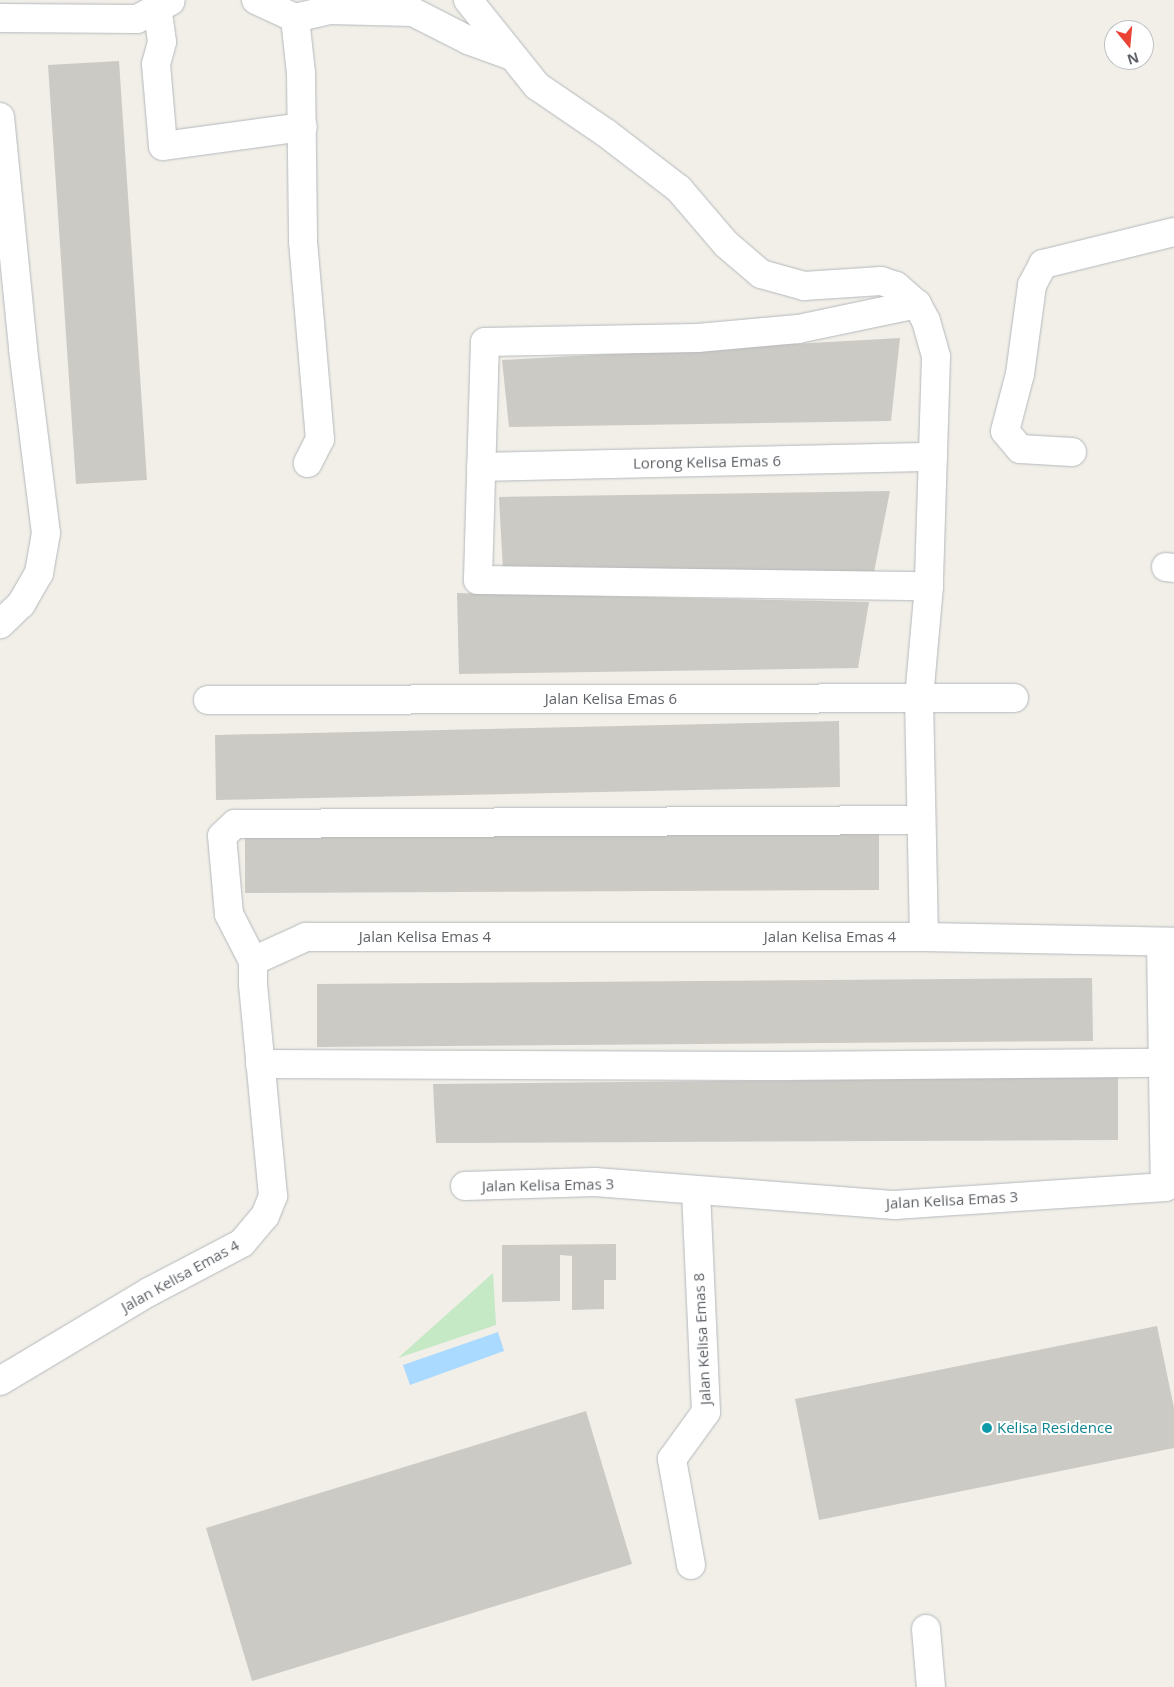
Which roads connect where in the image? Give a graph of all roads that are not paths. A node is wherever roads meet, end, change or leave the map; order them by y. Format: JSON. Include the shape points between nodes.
{"nodes":[{"id":1,"x":256,"y":0,"type":"edge"},
{"id":2,"x":468,"y":0,"type":"edge"},
{"id":3,"x":164,"y":3,"type":"edge"},
{"id":4,"x":0,"y":18,"type":"edge"},
{"id":5,"x":295,"y":18,"type":"junction"},
{"id":6,"x":509,"y":54,"type":"junction"},
{"id":7,"x":0,"y":117,"type":"edge"},
{"id":8,"x":303,"y":127,"type":"junction"},
{"id":9,"x":1174,"y":232,"type":"edge"},
{"id":10,"x":8,"y":294,"type":"edge"},
{"id":11,"x":917,"y":304,"type":"junction"},
{"id":12,"x":11,"y":346,"type":"edge"},
{"id":13,"x":1072,"y":452,"type":"dead end"},
{"id":14,"x":934,"y":457,"type":"junction"},
{"id":15,"x":308,"y":463,"type":"dead end"},
{"id":16,"x":480,"y":467,"type":"junction"},
{"id":17,"x":929,"y":586,"type":"junction"},
{"id":18,"x":0,"y":624,"type":"edge"},
{"id":19,"x":919,"y":698,"type":"junction"},
{"id":20,"x":1014,"y":698,"type":"dead end"},
{"id":21,"x":208,"y":700,"type":"dead end"},
{"id":22,"x":921,"y":820,"type":"junction"},
{"id":23,"x":924,"y":937,"type":"junction"},
{"id":24,"x":1168,"y":942,"type":"edge"},
{"id":25,"x":253,"y":961,"type":"junction"},
{"id":26,"x":1163,"y":1063,"type":"junction"},
{"id":27,"x":260,"y":1064,"type":"junction"},
{"id":28,"x":466,"y":1186,"type":"dead end"},
{"id":29,"x":696,"y":1190,"type":"junction"},
{"id":30,"x":1170,"y":1191,"type":"edge"},
{"id":31,"x":0,"y":1381,"type":"edge"},
{"id":32,"x":691,"y":1565,"type":"dead end"},
{"id":33,"x":926,"y":1629,"type":"dead end"},
{"id":34,"x":931,"y":1687,"type":"edge"}],
"edges":[{"from":1,"to":5,"type":"street"},
{"from":2,"to":6,"type":"street"},
{"from":3,"to":4,"type":"street","via":[[137,19]]},
{"from":3,"to":8,"type":"street","via":[[162,42],[156,64],[163,146]]},
{"from":5,"to":6,"type":"street","via":[[329,10],[413,12],[468,40]]},
{"from":5,"to":8,"type":"street"},
{"from":6,"to":11,"type":"street","via":[[537,86],[606,133],[678,189],[726,244],[761,274],[804,286],[881,281],[896,286]]},
{"from":7,"to":10,"type":"street"},
{"from":8,"to":15,"type":"street","via":[[304,241],[320,439]]},
{"from":9,"to":13,"type":"street","via":[[1043,264],[1032,285],[1020,374],[1005,431],[1020,449]]},
{"from":10,"to":12,"type":"street"},
{"from":11,"to":14,"type":"street","via":[[936,357]]},
{"from":11,"to":16,"type":"street","via":[[798,328],[697,338],[485,342]]},
{"from":12,"to":18,"type":"street","via":[[46,533],[39,573],[21,604]]},
{"from":14,"to":16,"type":"street","name":"Lorong Kelisa Emas 6"},
{"from":14,"to":17,"type":"street"},
{"from":16,"to":17,"type":"street","via":[[478,580]]},
{"from":17,"to":19,"type":"street"},
{"from":19,"to":20,"type":"street","name":"Jalan Kelisa Emas 6"},
{"from":19,"to":21,"type":"street","name":"Jalan Kelisa Emas 6"},
{"from":19,"to":22,"type":"street"},
{"from":22,"to":23,"type":"street"},
{"from":22,"to":25,"type":"street","via":[[235,824],[222,836],[229,914]]},
{"from":23,"to":24,"type":"street","name":"Jalan Kelisa Emas 4"},
{"from":23,"to":25,"type":"street","name":"Jalan Kelisa Emas 4","via":[[306,937]]},
{"from":24,"to":26,"type":"street","name":"Jalan Kelisa Emas 3"},
{"from":25,"to":27,"type":"street","name":"Jalan Kelisa Emas 4"},
{"from":26,"to":27,"type":"street","via":[[792,1066]]},
{"from":26,"to":30,"type":"street","name":"Jalan Kelisa Emas 3"},
{"from":27,"to":31,"type":"street","name":"Jalan Kelisa Emas 4","via":[[273,1196],[265,1216],[254,1230],[242,1243],[149,1292]]},
{"from":28,"to":29,"type":"street","name":"Jalan Kelisa Emas 3","via":[[594,1182]]},
{"from":29,"to":30,"type":"street","name":"Jalan Kelisa Emas 3","via":[[895,1205]]},
{"from":29,"to":32,"type":"street","name":"Jalan Kelisa Emas 8","via":[[706,1412],[672,1459]]},
{"from":33,"to":34,"type":"street"}]}
